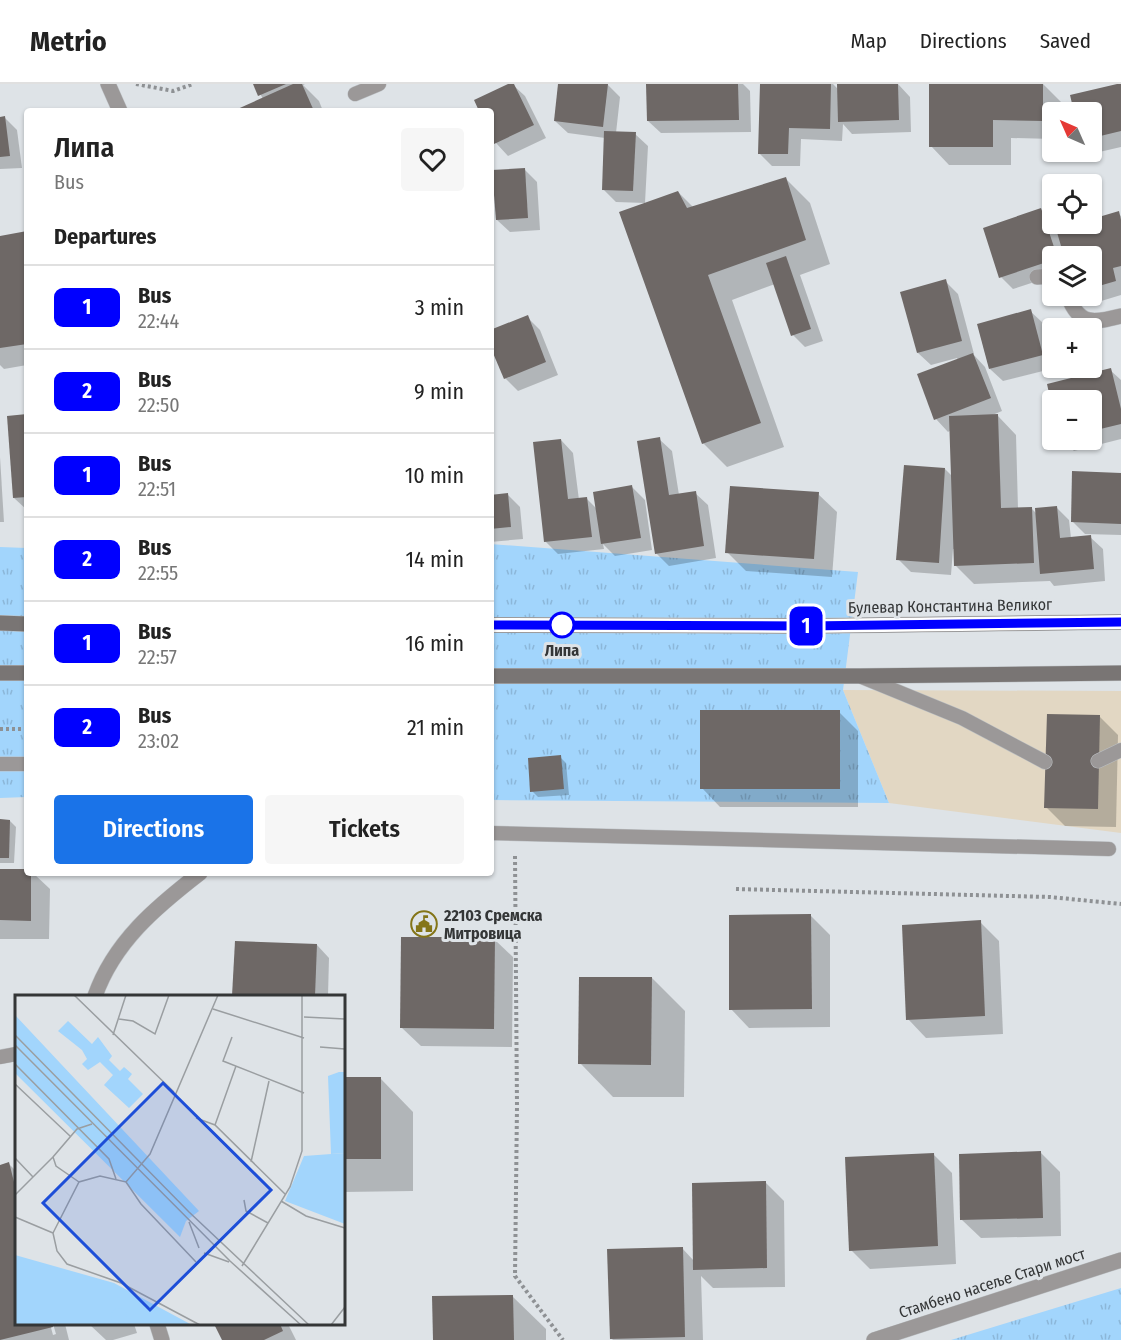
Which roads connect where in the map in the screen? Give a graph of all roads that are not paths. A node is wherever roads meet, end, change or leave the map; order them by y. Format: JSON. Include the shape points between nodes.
{"nodes":[{"id":1,"x":108,"y":84,"type":"edge"},
{"id":2,"x":379,"y":84,"type":"edge"},
{"id":3,"x":355,"y":94,"type":"dead end"},
{"id":4,"x":119,"y":108,"type":"edge"},
{"id":5,"x":1037,"y":276,"type":"dead end"},
{"id":6,"x":1042,"y":276,"type":"edge"},
{"id":7,"x":1072,"y":306,"type":"edge"},
{"id":8,"x":1121,"y":316,"type":"edge"},
{"id":9,"x":1121,"y":622,"type":"edge"},
{"id":10,"x":0,"y":623,"type":"edge"},
{"id":11,"x":24,"y":624,"type":"edge"},
{"id":12,"x":494,"y":625,"type":"edge"},
{"id":13,"x":0,"y":673,"type":"edge"},
{"id":14,"x":24,"y":673,"type":"edge"},
{"id":15,"x":1121,"y":673,"type":"edge"},
{"id":16,"x":494,"y":675,"type":"edge"},
{"id":17,"x":860,"y":676,"type":"junction"},
{"id":18,"x":1121,"y":750,"type":"edge"},
{"id":19,"x":1098,"y":761,"type":"dead end"},
{"id":20,"x":1045,"y":762,"type":"dead end"},
{"id":21,"x":0,"y":764,"type":"edge"},
{"id":22,"x":24,"y":764,"type":"edge"},
{"id":23,"x":494,"y":833,"type":"edge"},
{"id":24,"x":1109,"y":849,"type":"dead end"},
{"id":25,"x":197,"y":876,"type":"edge"},
{"id":26,"x":95,"y":995,"type":"edge"},
{"id":27,"x":15,"y":1054,"type":"edge"},
{"id":28,"x":0,"y":1057,"type":"edge"},
{"id":29,"x":1121,"y":1260,"type":"edge"},
{"id":30,"x":158,"y":1325,"type":"edge"},
{"id":31,"x":162,"y":1340,"type":"edge"},
{"id":32,"x":874,"y":1340,"type":"edge"}],
"edges":[{"from":1,"to":4,"type":"street"},
{"from":2,"to":3,"type":"lane"},
{"from":5,"to":6,"type":"street"},
{"from":7,"to":8,"type":"street","via":[[1088,320],[1098,322]]},
{"from":9,"to":12,"type":"main road","name":"Булевар Константина Великог"},
{"from":10,"to":11,"type":"main road"},
{"from":13,"to":14,"type":"main road"},
{"from":15,"to":17,"type":"main road"},
{"from":16,"to":17,"type":"main road"},
{"from":17,"to":20,"type":"lane","via":[[962,718]]},
{"from":18,"to":19,"type":"lane"},
{"from":21,"to":22,"type":"lane"},
{"from":23,"to":24,"type":"lane"},
{"from":25,"to":26,"type":"street","via":[[162,902],[133,932],[114,956]]},
{"from":27,"to":28,"type":"lane"},
{"from":29,"to":32,"type":"street","name":"Стамбено насеље Стари мост"},
{"from":30,"to":31,"type":"street"}]}
